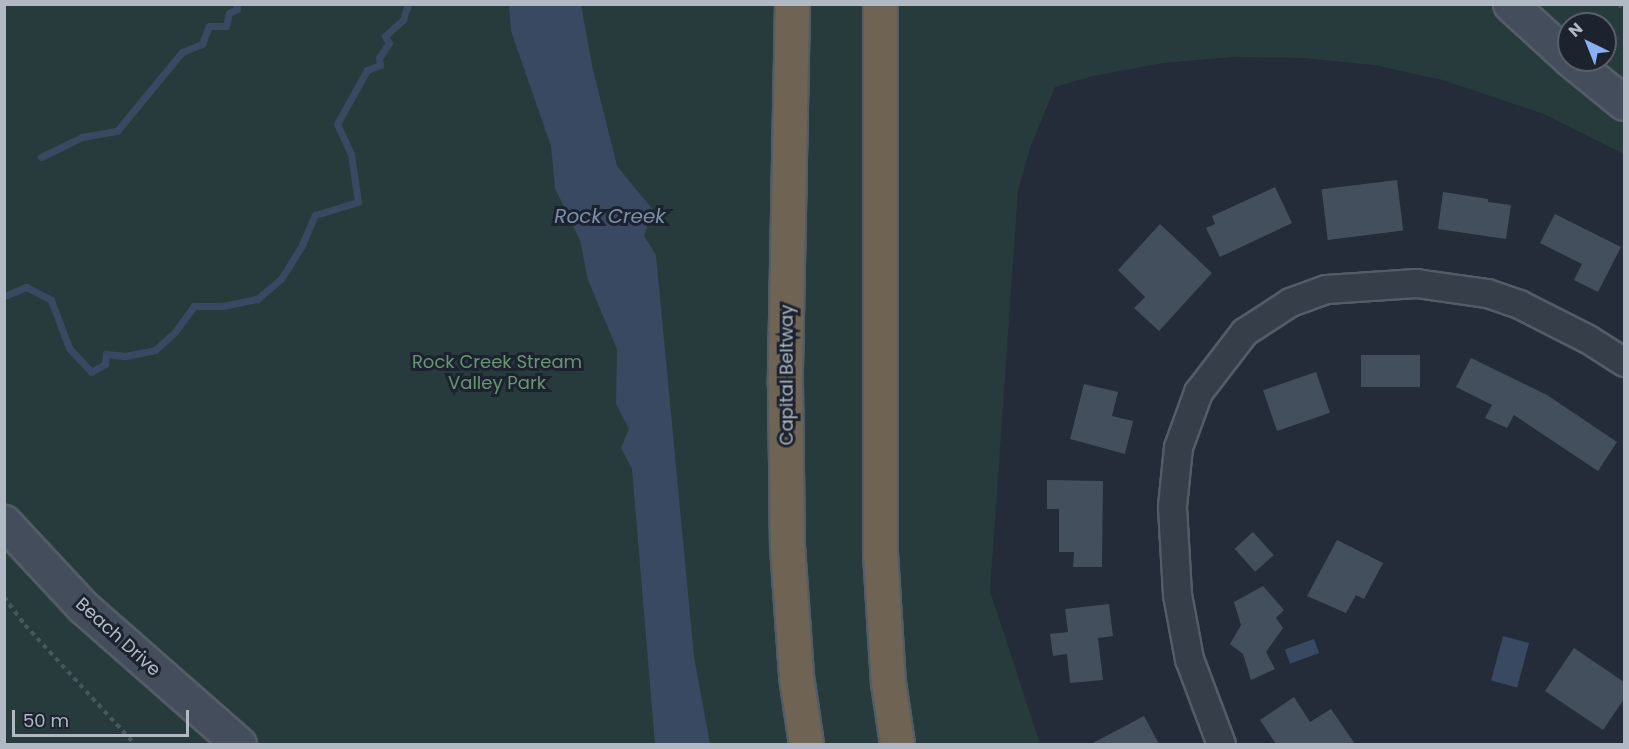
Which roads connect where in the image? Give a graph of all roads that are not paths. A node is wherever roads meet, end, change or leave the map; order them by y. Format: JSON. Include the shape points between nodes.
{"nodes":[{"id":1,"x":792,"y":4,"type":"edge"},
{"id":2,"x":880,"y":4,"type":"edge"},
{"id":3,"x":1510,"y":4,"type":"edge"},
{"id":4,"x":1557,"y":47,"type":"edge"},
{"id":5,"x":1586,"y":72,"type":"edge"},
{"id":6,"x":1624,"y":103,"type":"edge"},
{"id":7,"x":1624,"y":362,"type":"edge"},
{"id":8,"x":4,"y":522,"type":"edge"},
{"id":9,"x":239,"y":744,"type":"edge"},
{"id":10,"x":806,"y":744,"type":"edge"},
{"id":11,"x":897,"y":744,"type":"edge"},
{"id":12,"x":1221,"y":744,"type":"edge"}],
"edges":[{"from":1,"to":10,"type":"highway","name":"Capital Beltway","via":[[785,384],[787,546],[796,676]]},
{"from":2,"to":11,"type":"highway","via":[[880,553],[888,682]]},
{"from":3,"to":4,"type":"street"},
{"from":5,"to":6,"type":"street"},
{"from":7,"to":12,"type":"street","via":[[1519,304],[1487,293],[1416,283],[1326,289],[1290,302],[1244,332],[1198,392],[1178,447],[1172,506],[1177,594],[1190,659]]},
{"from":8,"to":9,"type":"street","name":"Beach Drive","via":[[82,606]]}]}
